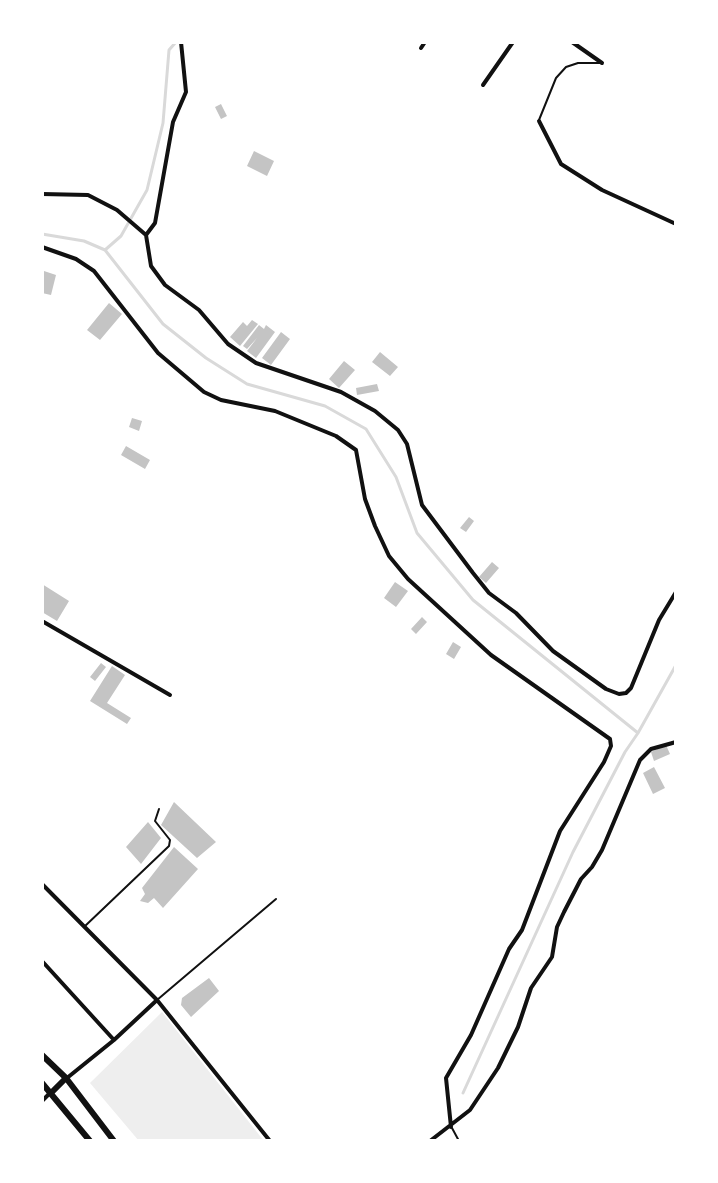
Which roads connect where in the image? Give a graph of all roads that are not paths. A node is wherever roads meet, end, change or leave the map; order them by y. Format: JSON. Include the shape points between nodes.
{"nodes":[{"id":1,"x":181,"y":42,"type":"edge"},
{"id":2,"x":425,"y":42,"type":"edge"},
{"id":3,"x":513,"y":42,"type":"edge"},
{"id":4,"x":572,"y":42,"type":"edge"},
{"id":5,"x":421,"y":48,"type":"dead end"},
{"id":6,"x":602,"y":63,"type":"joint"},
{"id":7,"x":483,"y":85,"type":"dead end"},
{"id":8,"x":539,"y":122,"type":"joint"},
{"id":9,"x":42,"y":194,"type":"edge"},
{"id":10,"x":676,"y":224,"type":"edge"},
{"id":11,"x":146,"y":236,"type":"junction"},
{"id":12,"x":42,"y":247,"type":"edge"},
{"id":13,"x":676,"y":592,"type":"edge"},
{"id":14,"x":42,"y":621,"type":"edge"},
{"id":15,"x":170,"y":694,"type":"dead end"},
{"id":16,"x":676,"y":742,"type":"edge"},
{"id":17,"x":159,"y":809,"type":"dead end"},
{"id":18,"x":42,"y":884,"type":"edge"},
{"id":19,"x":276,"y":898,"type":"dead end"},
{"id":20,"x":84,"y":927,"type":"junction"},
{"id":21,"x":42,"y":961,"type":"edge"},
{"id":22,"x":157,"y":1000,"type":"junction"},
{"id":23,"x":114,"y":1040,"type":"junction"},
{"id":24,"x":42,"y":1055,"type":"edge"},
{"id":25,"x":66,"y":1078,"type":"junction"},
{"id":26,"x":42,"y":1083,"type":"edge"},
{"id":27,"x":51,"y":1093,"type":"junction"},
{"id":28,"x":42,"y":1101,"type":"edge"},
{"id":29,"x":451,"y":1127,"type":"junction"},
{"id":30,"x":90,"y":1141,"type":"edge"},
{"id":31,"x":114,"y":1141,"type":"edge"},
{"id":32,"x":270,"y":1141,"type":"edge"},
{"id":33,"x":430,"y":1141,"type":"edge"},
{"id":34,"x":459,"y":1141,"type":"edge"}],
"edges":[{"from":1,"to":11,"type":"street","via":[[186,92],[172,122],[157,214]]},
{"from":2,"to":5,"type":"street"},
{"from":3,"to":7,"type":"street"},
{"from":4,"to":6,"type":"street"},
{"from":6,"to":8,"type":"lane","via":[[578,63],[566,68],[556,78]]},
{"from":8,"to":10,"type":"street","via":[[561,164],[602,190]]},
{"from":9,"to":11,"type":"street","via":[[88,195],[117,210]]},
{"from":11,"to":13,"type":"street","via":[[152,266],[159,277],[200,310],[228,344],[263,366],[341,392],[375,411],[398,430],[407,444],[422,505],[473,573],[553,651],[606,689],[619,694],[631,688],[658,620]]},
{"from":12,"to":29,"type":"street","via":[[76,259],[94,271],[158,353],[193,383],[221,400],[275,411],[336,436],[356,450],[365,499],[375,526],[390,556],[408,579],[491,655],[610,739],[604,762],[560,831],[522,930],[446,1078]]},
{"from":14,"to":15,"type":"street"},
{"from":16,"to":29,"type":"street","via":[[651,749],[640,760],[602,850],[581,879],[557,927],[552,957],[531,988],[498,1068],[479,1101]]},
{"from":17,"to":20,"type":"lane","via":[[155,821],[170,840],[169,846]]},
{"from":18,"to":20,"type":"street"},
{"from":19,"to":22,"type":"lane"},
{"from":20,"to":22,"type":"street"},
{"from":21,"to":23,"type":"street"},
{"from":22,"to":23,"type":"street"},
{"from":22,"to":32,"type":"street"},
{"from":23,"to":25,"type":"street"},
{"from":24,"to":25,"type":"main road"},
{"from":25,"to":27,"type":"main road"},
{"from":25,"to":31,"type":"main road"},
{"from":26,"to":27,"type":"main road"},
{"from":27,"to":28,"type":"street"},
{"from":27,"to":30,"type":"main road"},
{"from":29,"to":33,"type":"street"},
{"from":29,"to":34,"type":"lane"}]}
